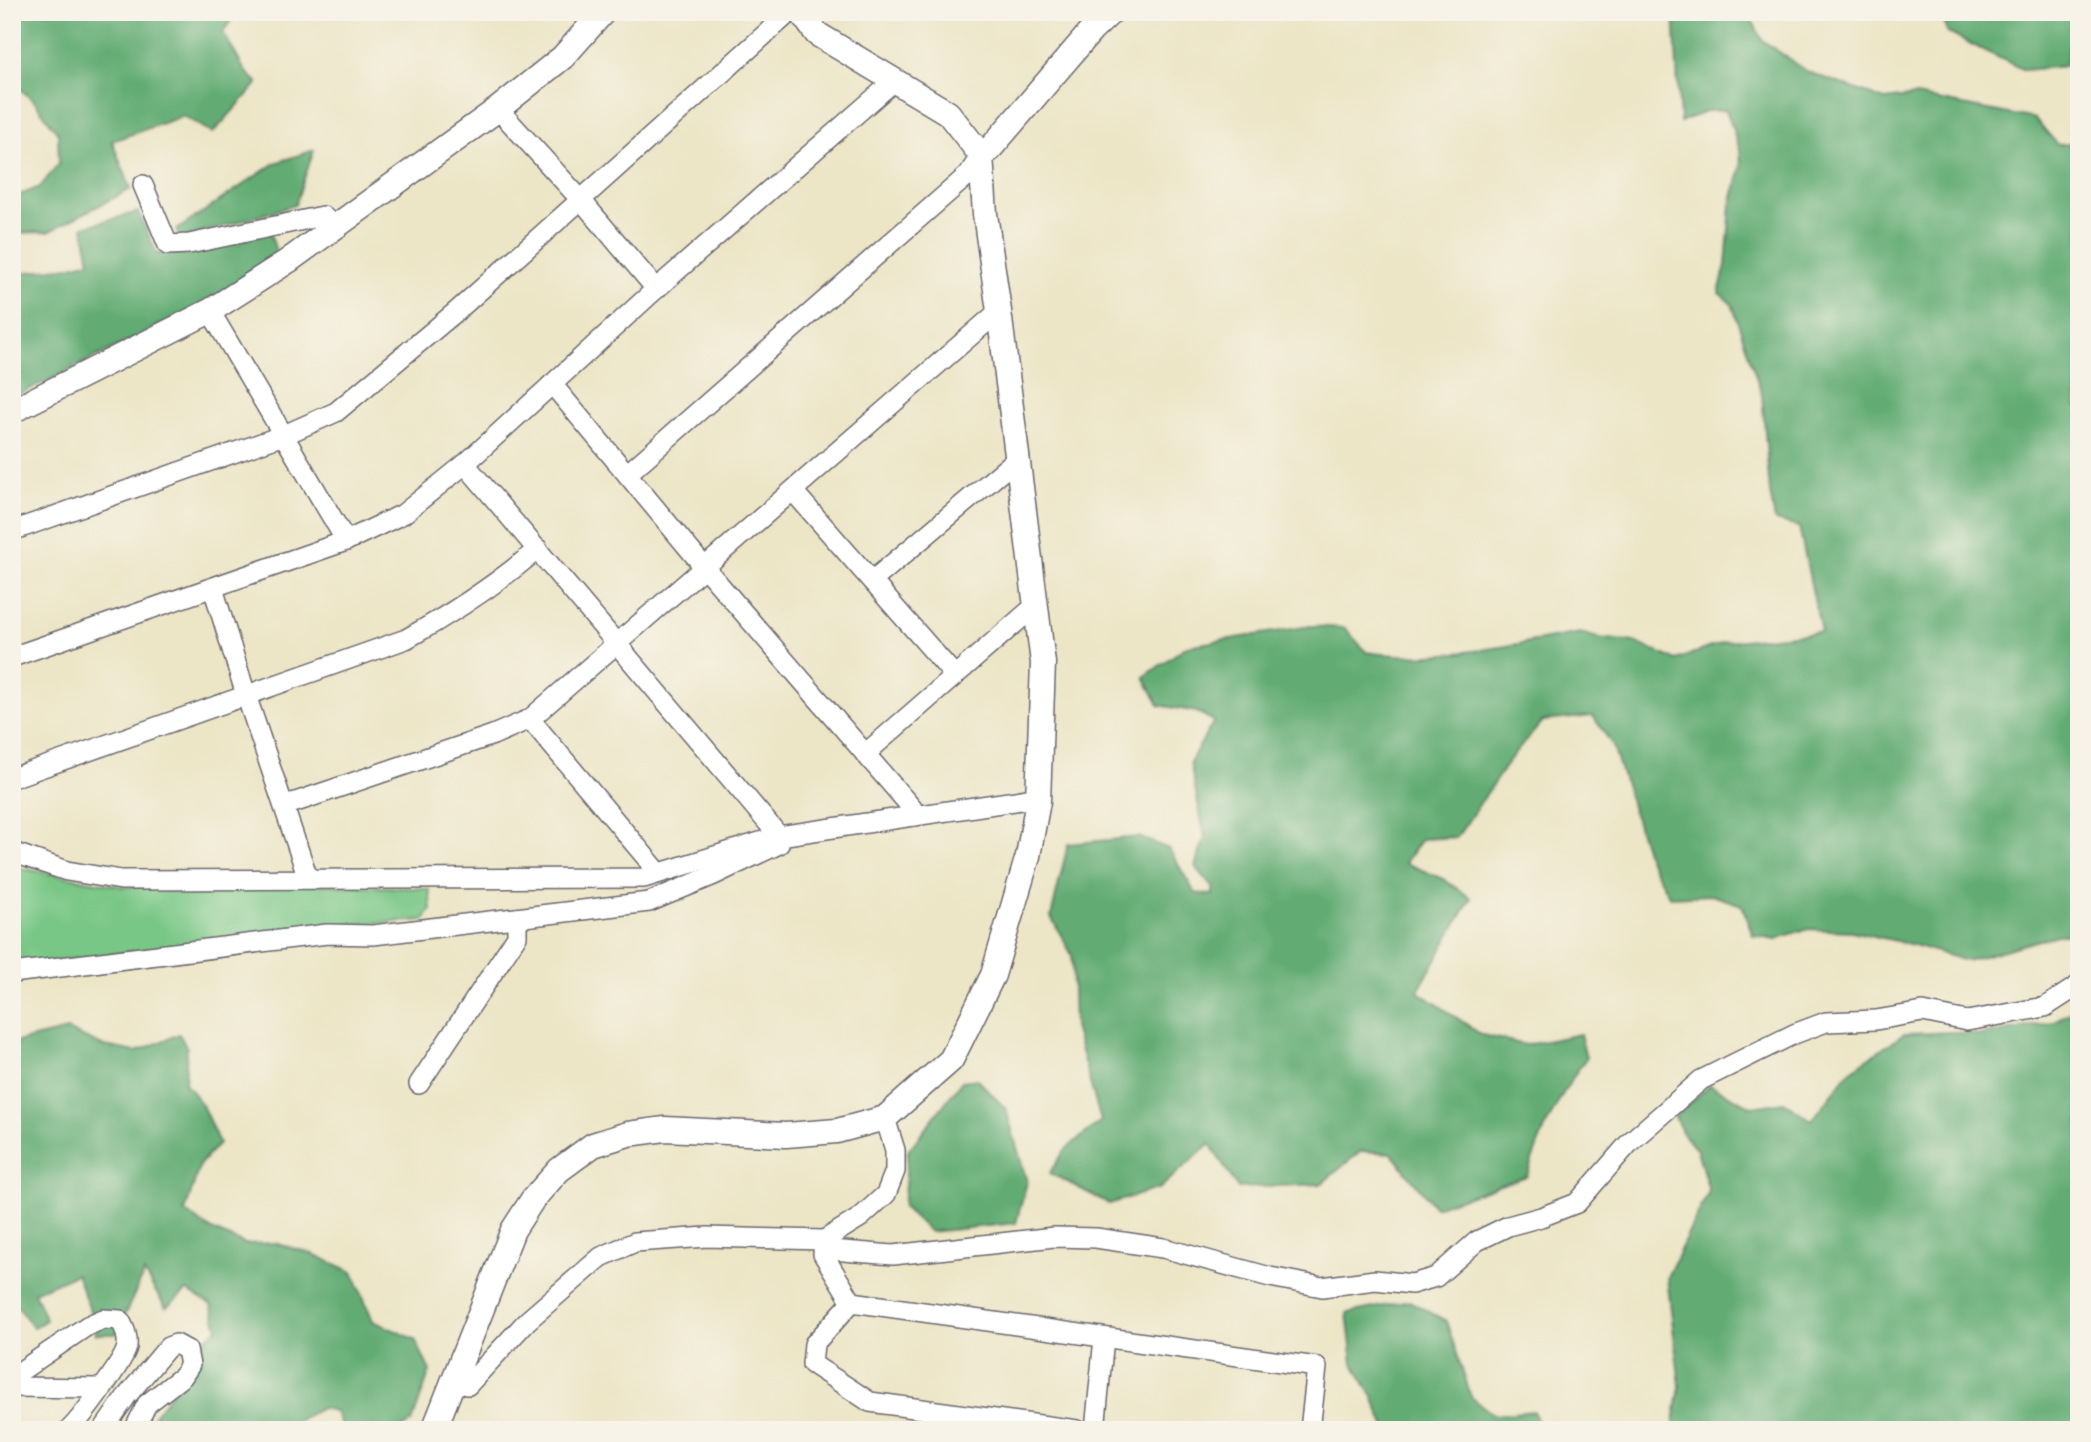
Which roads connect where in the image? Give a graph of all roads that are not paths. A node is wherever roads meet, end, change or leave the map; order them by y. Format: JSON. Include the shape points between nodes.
{"nodes":[{"id":1,"x":603,"y":12,"type":"edge"},
{"id":2,"x":790,"y":12,"type":"edge"},
{"id":3,"x":801,"y":12,"type":"edge"},
{"id":4,"x":1111,"y":12,"type":"edge"},
{"id":5,"x":894,"y":81,"type":"junction"},
{"id":6,"x":498,"y":109,"type":"junction"},
{"id":7,"x":981,"y":155,"type":"junction"},
{"id":8,"x":143,"y":185,"type":"dead end"},
{"id":9,"x":582,"y":201,"type":"junction"},
{"id":10,"x":335,"y":227,"type":"junction"},
{"id":11,"x":656,"y":289,"type":"junction"},
{"id":12,"x":999,"y":311,"type":"junction"},
{"id":13,"x":211,"y":312,"type":"junction"},
{"id":14,"x":552,"y":384,"type":"junction"},
{"id":15,"x":12,"y":411,"type":"edge"},
{"id":16,"x":284,"y":435,"type":"junction"},
{"id":17,"x":1019,"y":461,"type":"junction"},
{"id":18,"x":465,"y":464,"type":"junction"},
{"id":19,"x":627,"y":474,"type":"junction"},
{"id":20,"x":793,"y":491,"type":"junction"},
{"id":21,"x":12,"y":531,"type":"edge"},
{"id":22,"x":346,"y":541,"type":"junction"},
{"id":23,"x":538,"y":549,"type":"junction"},
{"id":24,"x":705,"y":568,"type":"junction"},
{"id":25,"x":872,"y":581,"type":"junction"},
{"id":26,"x":213,"y":588,"type":"junction"},
{"id":27,"x":1038,"y":611,"type":"junction"},
{"id":28,"x":618,"y":644,"type":"junction"},
{"id":29,"x":12,"y":657,"type":"edge"},
{"id":30,"x":955,"y":676,"type":"junction"},
{"id":31,"x":246,"y":695,"type":"junction"},
{"id":32,"x":530,"y":719,"type":"junction"},
{"id":33,"x":865,"y":754,"type":"junction"},
{"id":34,"x":12,"y":778,"type":"edge"},
{"id":35,"x":1038,"y":801,"type":"junction"},
{"id":36,"x":284,"y":806,"type":"junction"},
{"id":37,"x":915,"y":816,"type":"junction"},
{"id":38,"x":779,"y":836,"type":"junction"},
{"id":39,"x":12,"y":852,"type":"edge"},
{"id":40,"x":659,"y":873,"type":"junction"},
{"id":41,"x":308,"y":878,"type":"junction"},
{"id":42,"x":517,"y":918,"type":"junction"},
{"id":43,"x":12,"y":973,"type":"edge"},
{"id":44,"x":2079,"y":985,"type":"edge"},
{"id":45,"x":419,"y":1084,"type":"dead end"},
{"id":46,"x":885,"y":1118,"type":"junction"},
{"id":47,"x":824,"y":1240,"type":"junction"},
{"id":48,"x":852,"y":1302,"type":"junction"},
{"id":49,"x":1104,"y":1338,"type":"junction"},
{"id":50,"x":12,"y":1377,"type":"edge"},
{"id":51,"x":453,"y":1381,"type":"junction"},
{"id":52,"x":12,"y":1387,"type":"edge"},
{"id":53,"x":100,"y":1388,"type":"junction"},
{"id":54,"x":982,"y":1423,"type":"edge"},
{"id":55,"x":69,"y":1430,"type":"edge"},
{"id":56,"x":103,"y":1430,"type":"edge"},
{"id":57,"x":134,"y":1430,"type":"edge"},
{"id":58,"x":434,"y":1430,"type":"edge"},
{"id":59,"x":1077,"y":1430,"type":"edge"},
{"id":60,"x":1095,"y":1430,"type":"edge"},
{"id":61,"x":1310,"y":1430,"type":"edge"}],
"edges":[{"from":1,"to":6,"type":"street","via":[[563,58]]},
{"from":2,"to":9,"type":"street"},
{"from":3,"to":5,"type":"street","via":[[817,34]]},
{"from":4,"to":7,"type":"street"},
{"from":5,"to":7,"type":"street","via":[[948,113]]},
{"from":5,"to":11,"type":"street"},
{"from":6,"to":9,"type":"street"},
{"from":6,"to":10,"type":"street"},
{"from":7,"to":12,"type":"street"},
{"from":7,"to":19,"type":"street","via":[[968,175]]},
{"from":8,"to":10,"type":"street","via":[[168,245],[323,216]]},
{"from":9,"to":11,"type":"street"},
{"from":9,"to":16,"type":"street","via":[[336,412]]},
{"from":10,"to":13,"type":"street"},
{"from":11,"to":14,"type":"street"},
{"from":12,"to":17,"type":"street"},
{"from":12,"to":20,"type":"street"},
{"from":13,"to":15,"type":"street"},
{"from":13,"to":16,"type":"street"},
{"from":14,"to":18,"type":"street"},
{"from":14,"to":19,"type":"street"},
{"from":16,"to":21,"type":"street"},
{"from":16,"to":22,"type":"street"},
{"from":17,"to":25,"type":"street"},
{"from":17,"to":27,"type":"street"},
{"from":18,"to":22,"type":"street","via":[[403,514]]},
{"from":18,"to":23,"type":"street"},
{"from":19,"to":24,"type":"street"},
{"from":20,"to":24,"type":"street"},
{"from":20,"to":25,"type":"street"},
{"from":22,"to":26,"type":"street"},
{"from":23,"to":28,"type":"street"},
{"from":23,"to":31,"type":"street","via":[[503,579],[405,639]]},
{"from":24,"to":28,"type":"street"},
{"from":24,"to":33,"type":"street"},
{"from":25,"to":30,"type":"street"},
{"from":26,"to":29,"type":"street"},
{"from":26,"to":31,"type":"street"},
{"from":27,"to":30,"type":"street","via":[[1028,612]]},
{"from":27,"to":35,"type":"street","via":[[1043,663]]},
{"from":28,"to":32,"type":"street"},
{"from":28,"to":38,"type":"street"},
{"from":30,"to":33,"type":"street"},
{"from":31,"to":34,"type":"street"},
{"from":31,"to":36,"type":"street"},
{"from":32,"to":36,"type":"street"},
{"from":32,"to":40,"type":"street"},
{"from":33,"to":37,"type":"street"},
{"from":35,"to":37,"type":"street"},
{"from":35,"to":46,"type":"street","via":[[1028,856],[993,975],[951,1060]]},
{"from":36,"to":41,"type":"street"},
{"from":37,"to":38,"type":"street"},
{"from":38,"to":40,"type":"street"},
{"from":38,"to":42,"type":"street","via":[[779,844],[649,902]]},
{"from":39,"to":41,"type":"street","via":[[67,871],[121,880]]},
{"from":40,"to":41,"type":"street","via":[[644,878]]},
{"from":42,"to":43,"type":"street","via":[[373,935],[327,934]]},
{"from":42,"to":45,"type":"street","via":[[517,936]]},
{"from":44,"to":47,"type":"street","via":[[2045,1007],[1967,1021],[1923,1012],[1826,1022],[1794,1034],[1701,1080],[1630,1142],[1577,1203],[1487,1236],[1437,1277],[1412,1284],[1375,1280],[1322,1287],[1163,1248],[1096,1238],[1054,1237],[893,1255],[831,1250]]},
{"from":46,"to":47,"type":"street","via":[[895,1150],[895,1171],[886,1194],[861,1217]]},
{"from":46,"to":51,"type":"street","via":[[837,1131],[786,1135],[665,1129],[593,1145],[559,1170],[513,1230]]},
{"from":47,"to":48,"type":"street","via":[[823,1254]]},
{"from":47,"to":51,"type":"street","via":[[708,1237],[635,1242],[591,1266],[527,1321],[468,1385]]},
{"from":48,"to":49,"type":"street"},
{"from":48,"to":54,"type":"street","via":[[814,1344],[812,1364],[870,1402]]},
{"from":49,"to":60,"type":"street"},
{"from":49,"to":61,"type":"street","via":[[1317,1367]]},
{"from":50,"to":53,"type":"street","via":[[87,1326],[103,1319],[120,1320],[127,1346]]},
{"from":51,"to":58,"type":"street"},
{"from":52,"to":53,"type":"street"},
{"from":53,"to":55,"type":"street"},
{"from":54,"to":59,"type":"street"},
{"from":56,"to":57,"type":"street","via":[[168,1347],[176,1344],[187,1350],[190,1365],[183,1376],[148,1405]]}]}
